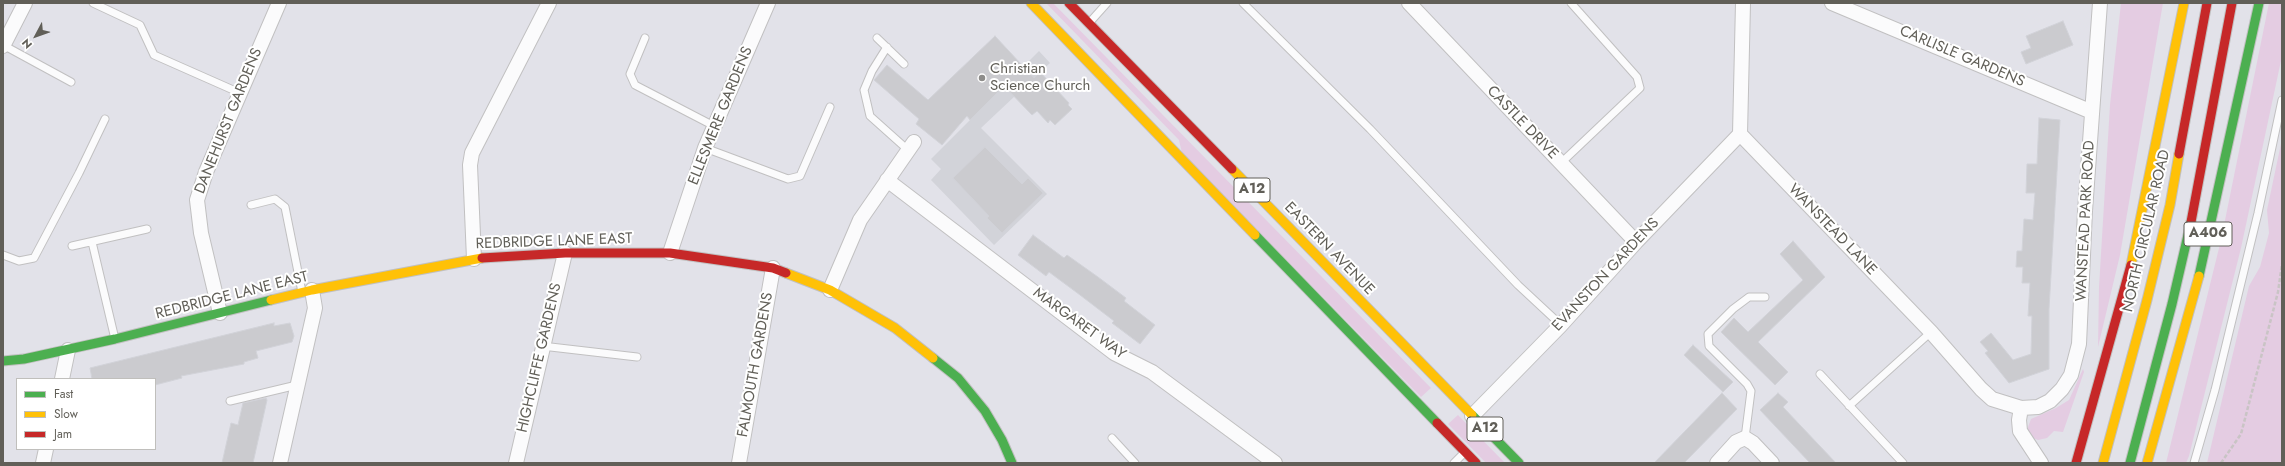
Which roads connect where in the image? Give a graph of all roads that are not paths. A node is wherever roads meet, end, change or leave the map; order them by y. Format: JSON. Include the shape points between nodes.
{"nodes":[{"id":1,"x":25,"y":3,"type":"edge"},
{"id":2,"x":93,"y":3,"type":"edge"},
{"id":3,"x":279,"y":3,"type":"edge"},
{"id":4,"x":549,"y":3,"type":"edge"},
{"id":5,"x":768,"y":3,"type":"edge"},
{"id":6,"x":1031,"y":3,"type":"edge"},
{"id":7,"x":1069,"y":3,"type":"edge"},
{"id":8,"x":1107,"y":3,"type":"edge"},
{"id":9,"x":1243,"y":3,"type":"edge"},
{"id":10,"x":1408,"y":3,"type":"edge"},
{"id":11,"x":1571,"y":3,"type":"edge"},
{"id":12,"x":1743,"y":3,"type":"edge"},
{"id":13,"x":1832,"y":3,"type":"edge"},
{"id":14,"x":2100,"y":3,"type":"edge"},
{"id":15,"x":2184,"y":3,"type":"edge"},
{"id":16,"x":2208,"y":3,"type":"edge"},
{"id":17,"x":2232,"y":3,"type":"edge"},
{"id":18,"x":2259,"y":3,"type":"edge"},
{"id":19,"x":1089,"y":24,"type":"junction"},
{"id":20,"x":645,"y":38,"type":"dead end"},
{"id":21,"x":877,"y":38,"type":"dead end"},
{"id":22,"x":3,"y":46,"type":"edge"},
{"id":23,"x":888,"y":47,"type":"junction"},
{"id":24,"x":904,"y":64,"type":"dead end"},
{"id":25,"x":71,"y":82,"type":"dead end"},
{"id":26,"x":240,"y":93,"type":"junction"},
{"id":27,"x":2282,"y":100,"type":"edge"},
{"id":28,"x":830,"y":107,"type":"dead end"},
{"id":29,"x":2092,"y":112,"type":"junction"},
{"id":30,"x":104,"y":119,"type":"dead end"},
{"id":31,"x":714,"y":126,"type":"junction"},
{"id":32,"x":1740,"y":134,"type":"junction"},
{"id":33,"x":911,"y":146,"type":"joint"},
{"id":34,"x":705,"y":148,"type":"junction"},
{"id":35,"x":1561,"y":163,"type":"junction"},
{"id":36,"x":887,"y":180,"type":"junction"},
{"id":37,"x":251,"y":205,"type":"dead end"},
{"id":38,"x":147,"y":230,"type":"dead end"},
{"id":39,"x":92,"y":242,"type":"junction"},
{"id":40,"x":1636,"y":242,"type":"junction"},
{"id":41,"x":72,"y":246,"type":"dead end"},
{"id":42,"x":565,"y":253,"type":"junction"},
{"id":43,"x":670,"y":254,"type":"junction"},
{"id":44,"x":3,"y":255,"type":"edge"},
{"id":45,"x":474,"y":259,"type":"junction"},
{"id":46,"x":773,"y":268,"type":"junction"},
{"id":47,"x":830,"y":290,"type":"junction"},
{"id":48,"x":307,"y":292,"type":"junction"},
{"id":49,"x":1765,"y":297,"type":"dead end"},
{"id":50,"x":220,"y":313,"type":"junction"},
{"id":51,"x":1560,"y":325,"type":"junction"},
{"id":52,"x":1931,"y":332,"type":"junction"},
{"id":53,"x":115,"y":339,"type":"junction"},
{"id":54,"x":542,"y":346,"type":"junction"},
{"id":55,"x":68,"y":350,"type":"junction"},
{"id":56,"x":637,"y":357,"type":"dead end"},
{"id":57,"x":3,"y":361,"type":"edge"},
{"id":58,"x":1820,"y":374,"type":"dead end"},
{"id":59,"x":62,"y":378,"type":"edge"},
{"id":60,"x":297,"y":386,"type":"junction"},
{"id":61,"x":230,"y":402,"type":"dead end"},
{"id":62,"x":1849,"y":406,"type":"junction"},
{"id":63,"x":2021,"y":408,"type":"junction"},
{"id":64,"x":1472,"y":416,"type":"junction"},
{"id":65,"x":1112,"y":438,"type":"dead end"},
{"id":66,"x":1745,"y":438,"type":"junction"},
{"id":67,"x":46,"y":450,"type":"edge"},
{"id":68,"x":1464,"y":452,"type":"junction"},
{"id":69,"x":43,"y":463,"type":"edge"},
{"id":70,"x":280,"y":463,"type":"edge"},
{"id":71,"x":516,"y":463,"type":"edge"},
{"id":72,"x":739,"y":463,"type":"edge"},
{"id":73,"x":1012,"y":463,"type":"edge"},
{"id":74,"x":1135,"y":463,"type":"edge"},
{"id":75,"x":1275,"y":463,"type":"edge"},
{"id":76,"x":1454,"y":463,"type":"edge"},
{"id":77,"x":1476,"y":463,"type":"edge"},
{"id":78,"x":1519,"y":463,"type":"edge"},
{"id":79,"x":1717,"y":463,"type":"edge"},
{"id":80,"x":1772,"y":463,"type":"edge"},
{"id":81,"x":1903,"y":463,"type":"edge"},
{"id":82,"x":2041,"y":463,"type":"edge"},
{"id":83,"x":2076,"y":463,"type":"edge"},
{"id":84,"x":2103,"y":463,"type":"edge"},
{"id":85,"x":2130,"y":463,"type":"edge"},
{"id":86,"x":2147,"y":463,"type":"edge"},
{"id":87,"x":2194,"y":463,"type":"edge"}],
"edges":[{"from":1,"to":22,"type":"street"},
{"from":2,"to":26,"type":"lane","via":[[140,25],[154,55]]},
{"from":3,"to":26,"type":"street","name":"DANEHURST GARDENS"},
{"from":4,"to":45,"type":"street","via":[[472,153],[470,165]]},
{"from":5,"to":31,"type":"street","name":"ELLESMERE GARDENS"},
{"from":6,"to":68,"type":"main road","number":"A12"},
{"from":7,"to":19,"type":"main road","name":"EASTERN AVENUE","number":"A12"},
{"from":8,"to":19,"type":"lane"},
{"from":9,"to":51,"type":"lane"},
{"from":10,"to":35,"type":"street","name":"CASTLE DRIVE"},
{"from":11,"to":35,"type":"lane","via":[[1637,77],[1640,88]]},
{"from":12,"to":32,"type":"street"},
{"from":13,"to":29,"type":"street","name":"CARLISLE GARDENS"},
{"from":14,"to":29,"type":"street","name":"WANSTEAD PARK ROAD"},
{"from":15,"to":83,"type":"main road","via":[[2127,284]]},
{"from":16,"to":84,"type":"main road","name":"NORTH CIRCULAR ROAD","number":"A406","via":[[2170,205]]},
{"from":17,"to":85,"type":"main road","number":"A406","via":[[2193,212],[2172,304]]},
{"from":18,"to":86,"type":"main road","number":"A406","via":[[2194,298]]},
{"from":19,"to":64,"type":"main road","name":"EASTERN AVENUE","number":"A12"},
{"from":20,"to":31,"type":"lane","via":[[630,74],[635,85]]},
{"from":21,"to":23,"type":"lane"},
{"from":22,"to":25,"type":"lane"},
{"from":23,"to":24,"type":"lane"},
{"from":23,"to":33,"type":"lane","via":[[872,71],[864,90],[870,116]]},
{"from":26,"to":50,"type":"street","name":"DANEHURST GARDENS","via":[[206,172],[197,200],[201,233]]},
{"from":27,"to":87,"type":"lane","via":[[2253,236]]},
{"from":28,"to":34,"type":"lane","via":[[800,176],[788,179]]},
{"from":29,"to":63,"type":"street","name":"WANSTEAD PARK ROAD","via":[[2078,350],[2072,376],[2050,401],[2038,407]]},
{"from":30,"to":44,"type":"lane","via":[[34,258],[19,261]]},
{"from":31,"to":34,"type":"street","name":"ELLESMERE GARDENS"},
{"from":32,"to":40,"type":"street","name":"EVANSTON GARDENS"},
{"from":32,"to":52,"type":"street","name":"WANSTEAD LANE"},
{"from":33,"to":36,"type":"street"},
{"from":34,"to":43,"type":"street","name":"ELLESMERE GARDENS"},
{"from":35,"to":40,"type":"street","name":"CASTLE DRIVE"},
{"from":36,"to":47,"type":"street","via":[[860,220]]},
{"from":36,"to":75,"type":"street","name":"MARGARET WAY","via":[[1114,353],[1152,372]]},
{"from":37,"to":48,"type":"lane","via":[[275,200],[285,207]]},
{"from":38,"to":39,"type":"lane"},
{"from":39,"to":41,"type":"lane"},
{"from":39,"to":53,"type":"lane"},
{"from":40,"to":51,"type":"street","name":"EVANSTON GARDENS"},
{"from":42,"to":43,"type":"main road","name":"REDBRIDGE LANE EAST"},
{"from":42,"to":45,"type":"main road","name":"REDBRIDGE LANE EAST"},
{"from":42,"to":54,"type":"street","name":"HIGHCLIFFE GARDENS"},
{"from":43,"to":46,"type":"main road","name":"REDBRIDGE LANE EAST"},
{"from":45,"to":48,"type":"main road","name":"REDBRIDGE LANE EAST"},
{"from":46,"to":47,"type":"main road","name":"REDBRIDGE LANE EAST"},
{"from":46,"to":72,"type":"street","name":"FALMOUTH GARDENS"},
{"from":47,"to":73,"type":"main road","name":"REDBRIDGE LANE EAST","via":[[895,328],[958,378],[986,411]]},
{"from":48,"to":50,"type":"main road","name":"REDBRIDGE LANE EAST"},
{"from":48,"to":60,"type":"street","via":[[315,308]]},
{"from":49,"to":66,"type":"lane","via":[[1748,297],[1732,309],[1708,334],[1709,346],[1751,391]]},
{"from":50,"to":53,"type":"main road","name":"REDBRIDGE LANE EAST"},
{"from":51,"to":64,"type":"street","name":"EVANSTON GARDENS"},
{"from":52,"to":62,"type":"lane"},
{"from":52,"to":63,"type":"street","name":"WANSTEAD LANE","via":[[1992,399]]},
{"from":53,"to":55,"type":"main road","name":"REDBRIDGE LANE EAST"},
{"from":54,"to":56,"type":"lane"},
{"from":54,"to":71,"type":"street","name":"HIGHCLIFFE GARDENS"},
{"from":55,"to":57,"type":"main road","name":"REDBRIDGE LANE EAST"},
{"from":55,"to":59,"type":"street"},
{"from":58,"to":62,"type":"lane"},
{"from":60,"to":61,"type":"lane"},
{"from":60,"to":70,"type":"street"},
{"from":62,"to":81,"type":"lane"},
{"from":63,"to":82,"type":"street","via":[[2020,431]]},
{"from":64,"to":78,"type":"main road","name":"EASTERN AVENUE","number":"A12"},
{"from":65,"to":74,"type":"lane"},
{"from":66,"to":79,"type":"street","via":[[1736,442]]},
{"from":66,"to":80,"type":"street"},
{"from":67,"to":69,"type":"street"},
{"from":68,"to":76,"type":"lane"},
{"from":68,"to":77,"type":"main road","number":"A12"}]}
